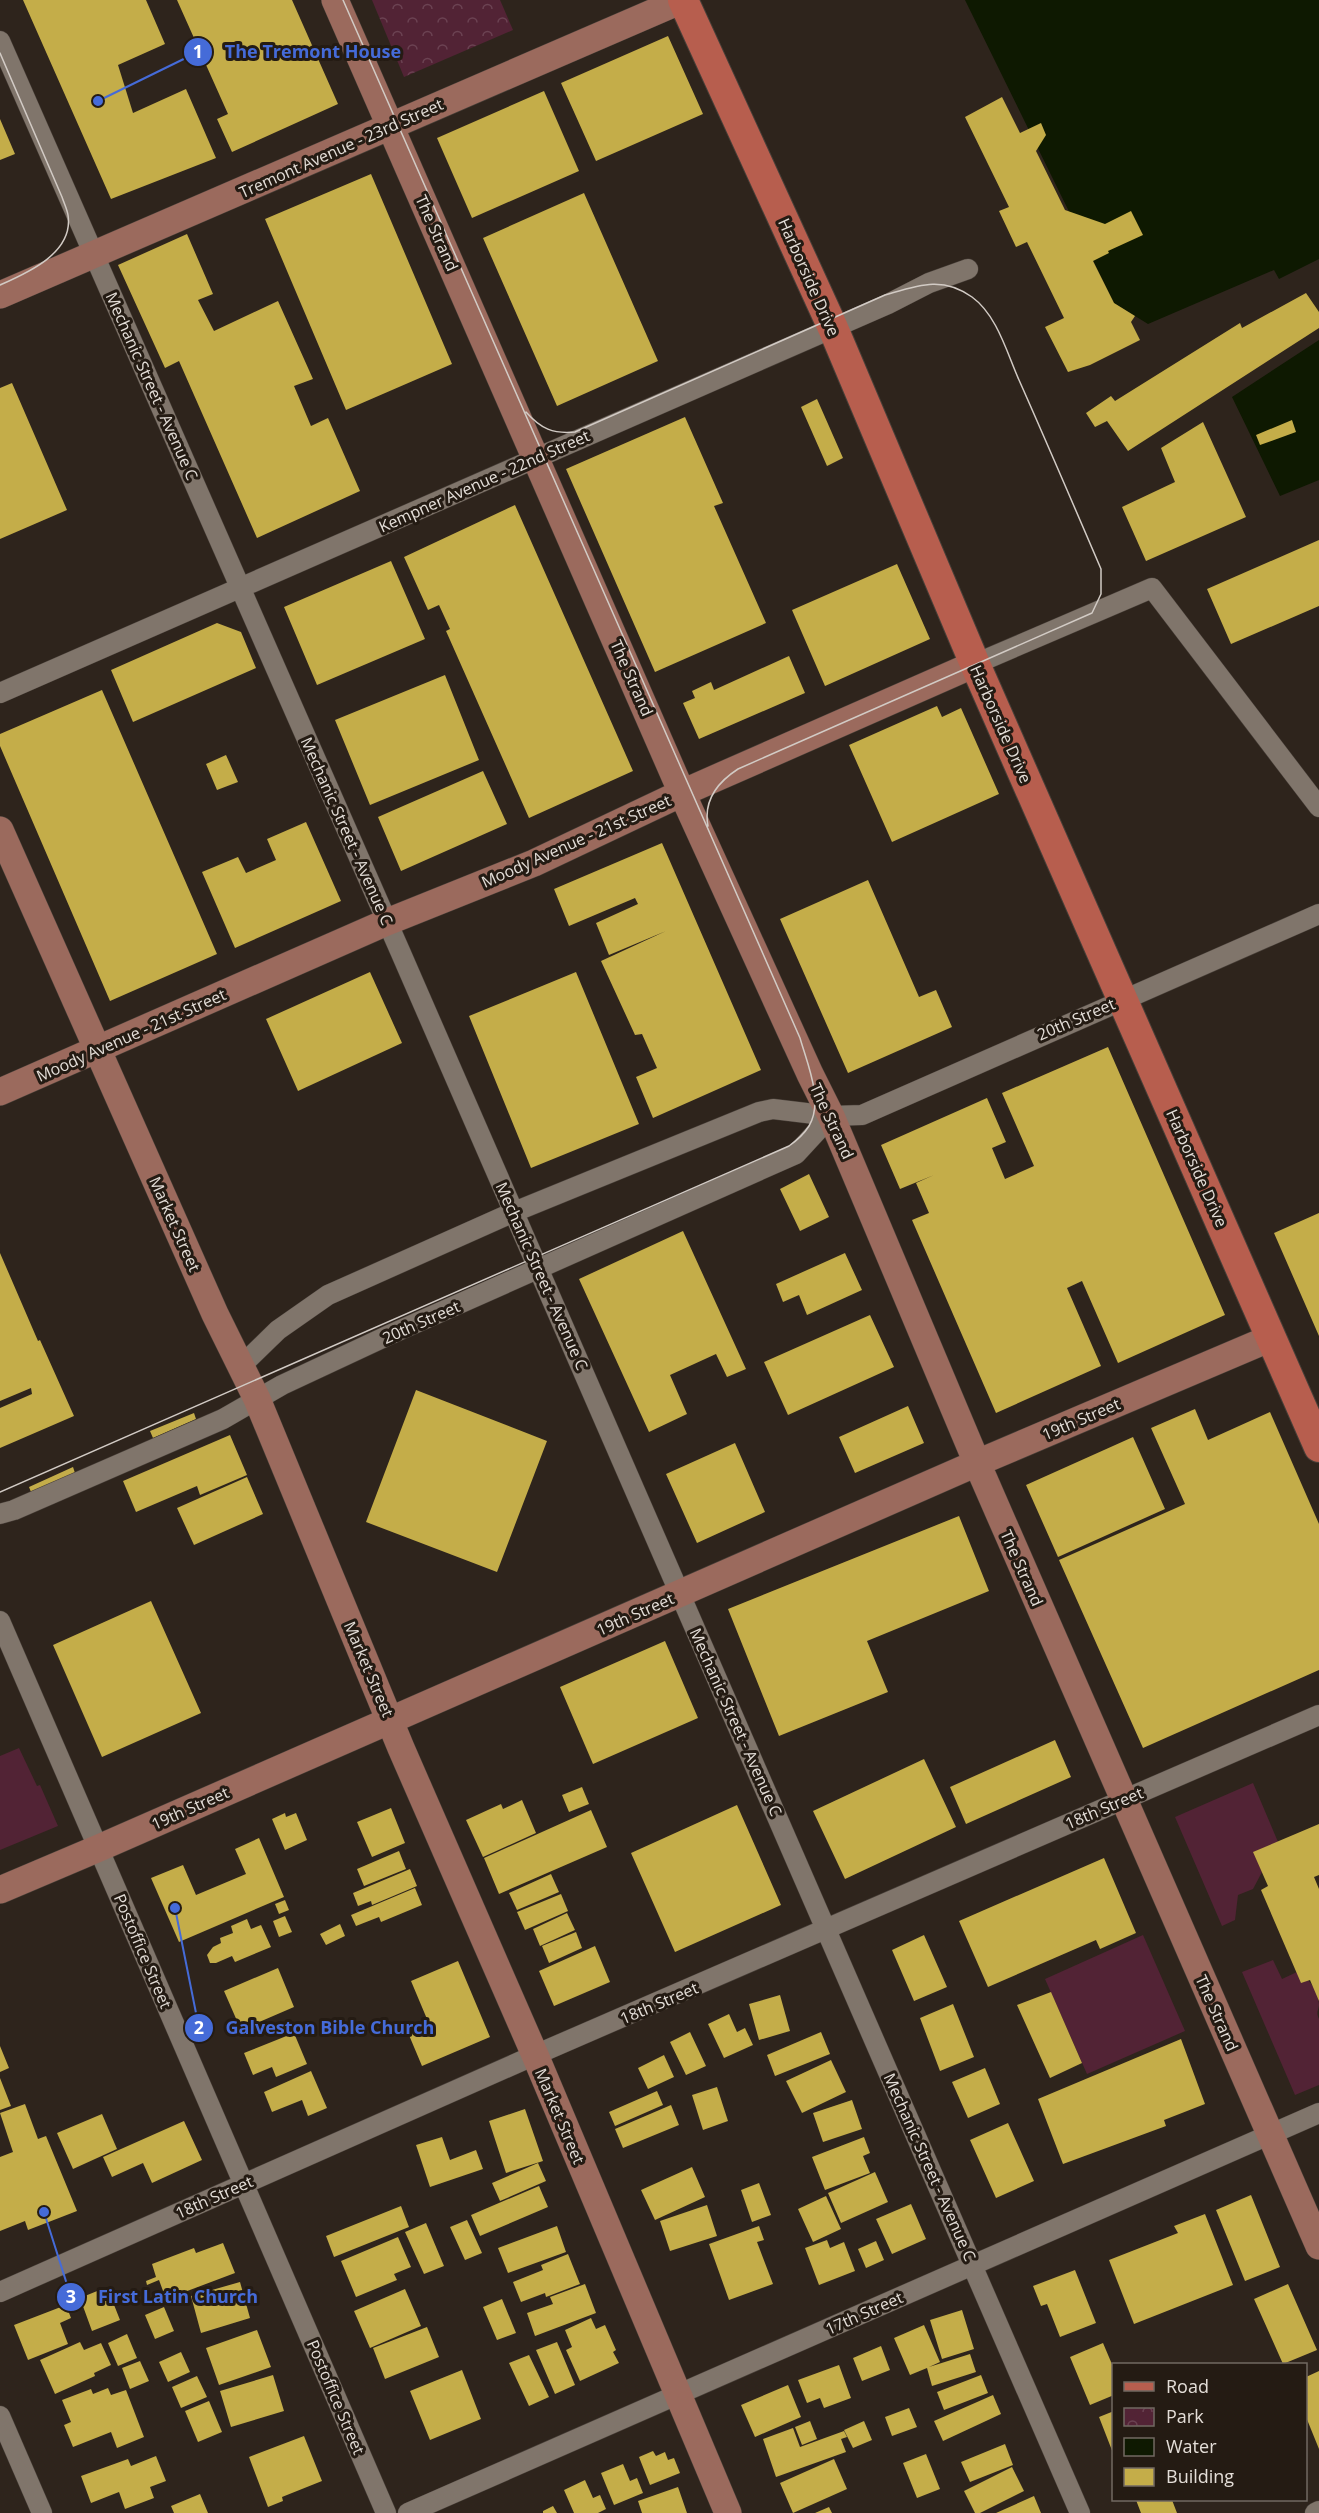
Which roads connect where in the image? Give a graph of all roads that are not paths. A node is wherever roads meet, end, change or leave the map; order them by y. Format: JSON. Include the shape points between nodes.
{"nodes":[{"id":1,"x":335,"y":0,"type":"edge"},
{"id":2,"x":683,"y":0,"type":"edge"},
{"id":3,"x":0,"y":41,"type":"edge"},
{"id":4,"x":390,"y":126,"type":"junction"},
{"id":5,"x":94,"y":254,"type":"junction"},
{"id":6,"x":968,"y":269,"type":"dead end"},
{"id":7,"x":0,"y":295,"type":"edge"},
{"id":8,"x":833,"y":328,"type":"junction"},
{"id":9,"x":536,"y":458,"type":"junction"},
{"id":10,"x":240,"y":588,"type":"junction"},
{"id":11,"x":975,"y":664,"type":"junction"},
{"id":12,"x":0,"y":693,"type":"edge"},
{"id":13,"x":682,"y":793,"type":"junction"},
{"id":14,"x":1319,"y":807,"type":"edge"},
{"id":15,"x":0,"y":830,"type":"edge"},
{"id":16,"x":1319,"y":914,"type":"edge"},
{"id":17,"x":387,"y":922,"type":"junction"},
{"id":18,"x":1123,"y":999,"type":"junction"},
{"id":19,"x":98,"y":1049,"type":"junction"},
{"id":20,"x":0,"y":1092,"type":"edge"},
{"id":21,"x":831,"y":1116,"type":"junction"},
{"id":22,"x":514,"y":1212,"type":"junction"},
{"id":23,"x":539,"y":1270,"type":"junction"},
{"id":24,"x":1271,"y":1338,"type":"junction"},
{"id":25,"x":240,"y":1367,"type":"junction"},
{"id":26,"x":257,"y":1399,"type":"junction"},
{"id":27,"x":1319,"y":1447,"type":"edge"},
{"id":28,"x":977,"y":1463,"type":"junction"},
{"id":29,"x":0,"y":1514,"type":"edge"},
{"id":30,"x":680,"y":1594,"type":"junction"},
{"id":31,"x":0,"y":1621,"type":"edge"},
{"id":32,"x":1319,"y":1715,"type":"edge"},
{"id":33,"x":390,"y":1720,"type":"junction"},
{"id":34,"x":1124,"y":1800,"type":"junction"},
{"id":35,"x":99,"y":1848,"type":"junction"},
{"id":36,"x":0,"y":1890,"type":"edge"},
{"id":37,"x":826,"y":1930,"type":"junction"},
{"id":38,"x":535,"y":2055,"type":"junction"},
{"id":39,"x":1319,"y":2113,"type":"edge"},
{"id":40,"x":1270,"y":2134,"type":"junction"},
{"id":41,"x":244,"y":2183,"type":"junction"},
{"id":42,"x":1319,"y":2246,"type":"edge"},
{"id":43,"x":972,"y":2265,"type":"junction"},
{"id":44,"x":0,"y":2292,"type":"edge"},
{"id":45,"x":677,"y":2396,"type":"junction"},
{"id":46,"x":0,"y":2416,"type":"edge"},
{"id":47,"x":42,"y":2513,"type":"edge"},
{"id":48,"x":386,"y":2513,"type":"edge"},
{"id":49,"x":408,"y":2513,"type":"edge"},
{"id":50,"x":728,"y":2513,"type":"edge"},
{"id":51,"x":1080,"y":2513,"type":"edge"}],
"edges":[{"from":1,"to":4,"type":"street","name":"The Strand"},
{"from":2,"to":4,"type":"street","name":"Tremont Avenue - 23rd Street"},
{"from":2,"to":8,"type":"main road","name":"Harborside Drive"},
{"from":3,"to":5,"type":"street","name":"Mechanic Street - Avenue C"},
{"from":4,"to":5,"type":"street","name":"Tremont Avenue - 23rd Street"},
{"from":4,"to":9,"type":"street","name":"The Strand"},
{"from":5,"to":7,"type":"street","name":"Tremont Avenue - 23rd Street"},
{"from":5,"to":10,"type":"street","name":"Mechanic Street - Avenue C"},
{"from":6,"to":8,"type":"street","name":"Kempner Avenue - 22nd Street"},
{"from":8,"to":9,"type":"street","name":"Kempner Avenue - 22nd Street"},
{"from":8,"to":11,"type":"main road","name":"Harborside Drive"},
{"from":9,"to":10,"type":"street","name":"Kempner Avenue - 22nd Street"},
{"from":9,"to":13,"type":"street","name":"The Strand"},
{"from":10,"to":12,"type":"street","name":"Kempner Avenue - 22nd Street"},
{"from":10,"to":17,"type":"street","name":"Mechanic Street - Avenue C"},
{"from":11,"to":13,"type":"street","name":"Moody Avenue - 21st Street"},
{"from":11,"to":14,"type":"street","name":"Moody Avenue - 21st Street","via":[[1152,588]]},
{"from":11,"to":18,"type":"main road","name":"Harborside Drive"},
{"from":13,"to":17,"type":"street","name":"Moody Avenue - 21st Street","via":[[534,863]]},
{"from":13,"to":21,"type":"street","name":"The Strand"},
{"from":15,"to":19,"type":"street","name":"Market Street"},
{"from":16,"to":18,"type":"street","name":"20th Street"},
{"from":17,"to":19,"type":"street","name":"Moody Avenue - 21st Street"},
{"from":17,"to":22,"type":"street","name":"Mechanic Street - Avenue C"},
{"from":18,"to":21,"type":"street","name":"20th Street","via":[[862,1114]]},
{"from":18,"to":24,"type":"main road","name":"Harborside Drive"},
{"from":19,"to":20,"type":"street","name":"Moody Avenue - 21st Street"},
{"from":19,"to":25,"type":"street","name":"Market Street"},
{"from":21,"to":22,"type":"street","name":"20th Street","via":[[773,1109],[759,1112]]},
{"from":21,"to":23,"type":"street","name":"20th Street","via":[[796,1154]]},
{"from":21,"to":28,"type":"street","name":"The Strand"},
{"from":22,"to":23,"type":"street","name":"Mechanic Street - Avenue C"},
{"from":22,"to":25,"type":"street","name":"20th Street","via":[[328,1295],[278,1330]]},
{"from":23,"to":26,"type":"street","name":"20th Street"},
{"from":23,"to":30,"type":"street","name":"Mechanic Street - Avenue C"},
{"from":24,"to":27,"type":"main road","name":"Harborside Drive"},
{"from":24,"to":28,"type":"street","name":"19th Street"},
{"from":25,"to":26,"type":"street","name":"Market Street"},
{"from":26,"to":29,"type":"street","name":"20th Street","via":[[223,1419]]},
{"from":26,"to":33,"type":"street","name":"Market Street"},
{"from":28,"to":30,"type":"street","name":"19th Street"},
{"from":28,"to":34,"type":"street","name":"The Strand"},
{"from":30,"to":33,"type":"street","name":"19th Street"},
{"from":30,"to":37,"type":"street","name":"Mechanic Street - Avenue C"},
{"from":31,"to":35,"type":"street","name":"Postoffice Street"},
{"from":32,"to":34,"type":"street","name":"18th Street"},
{"from":33,"to":35,"type":"street","name":"19th Street"},
{"from":33,"to":38,"type":"street","name":"Market Street"},
{"from":34,"to":37,"type":"street","name":"18th Street"},
{"from":34,"to":40,"type":"street","name":"The Strand"},
{"from":35,"to":36,"type":"street","name":"19th Street"},
{"from":35,"to":41,"type":"street","name":"Postoffice Street"},
{"from":37,"to":38,"type":"street","name":"18th Street"},
{"from":37,"to":43,"type":"street","name":"Mechanic Street - Avenue C"},
{"from":38,"to":41,"type":"street","name":"18th Street"},
{"from":38,"to":45,"type":"street","name":"Market Street"},
{"from":39,"to":40,"type":"street","name":"17th Street"},
{"from":40,"to":42,"type":"street","name":"The Strand"},
{"from":40,"to":43,"type":"street","name":"17th Street"},
{"from":41,"to":44,"type":"street","name":"18th Street"},
{"from":41,"to":48,"type":"street","name":"Postoffice Street"},
{"from":43,"to":45,"type":"street","name":"17th Street"},
{"from":43,"to":51,"type":"street","name":"Mechanic Street - Avenue C"},
{"from":45,"to":49,"type":"street","name":"17th Street"},
{"from":45,"to":50,"type":"street","name":"Market Street"},
{"from":46,"to":47,"type":"street"}]}
